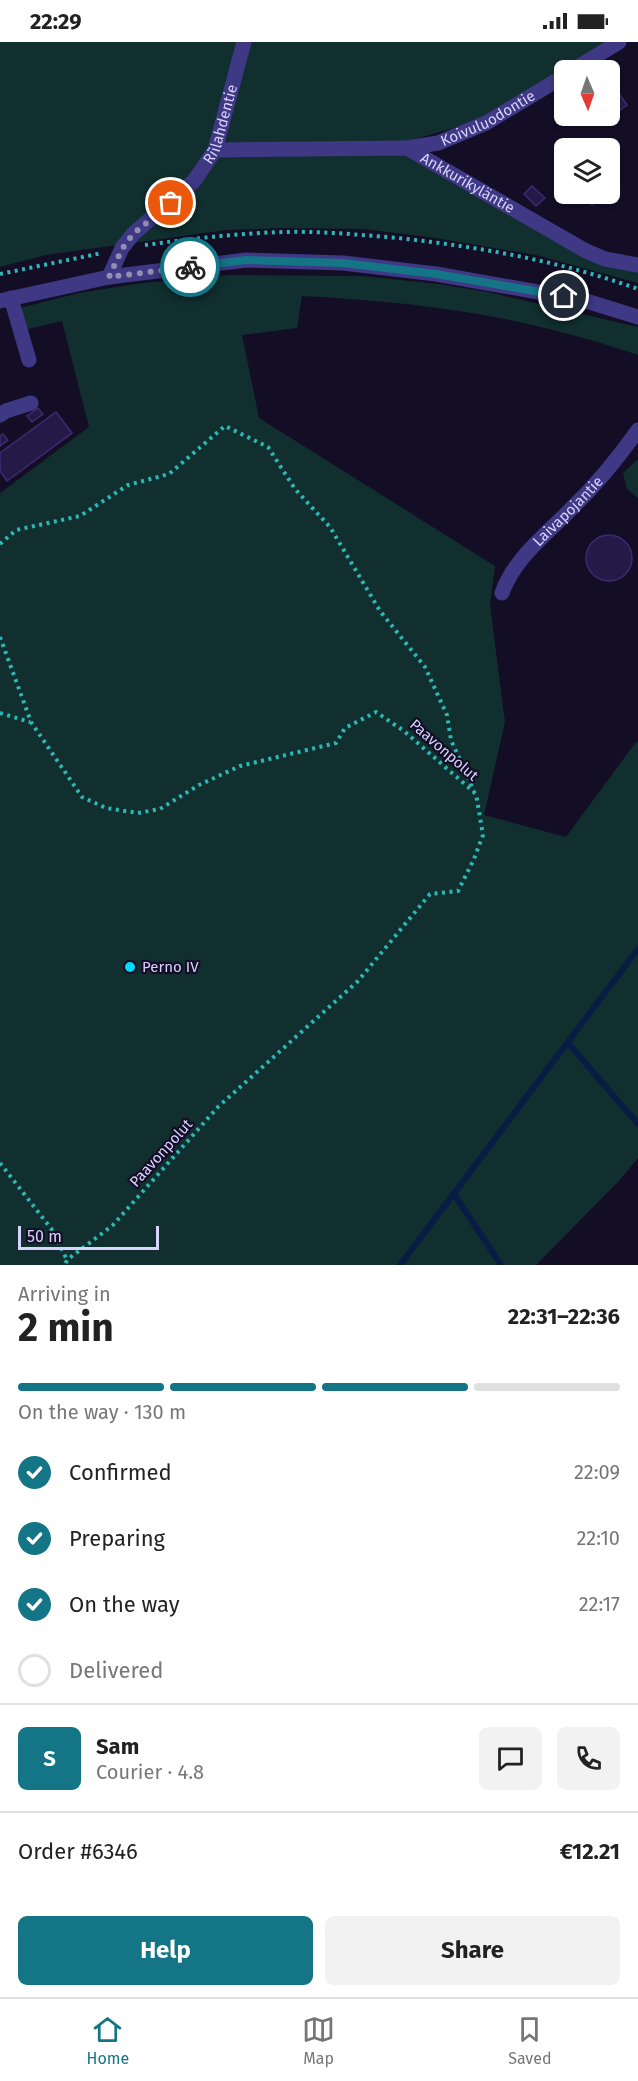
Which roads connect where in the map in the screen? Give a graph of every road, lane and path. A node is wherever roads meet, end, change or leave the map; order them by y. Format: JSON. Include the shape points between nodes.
{"nodes":[{"id":1,"x":244,"y":42,"type":"edge"},
{"id":2,"x":619,"y":42,"type":"edge"},
{"id":3,"x":589,"y":60,"type":"edge"},
{"id":4,"x":554,"y":82,"type":"edge"},
{"id":5,"x":407,"y":148,"type":"junction"},
{"id":6,"x":215,"y":150,"type":"junction"},
{"id":7,"x":638,"y":266,"type":"edge"},
{"id":8,"x":109,"y":277,"type":"junction"},
{"id":9,"x":6,"y":299,"type":"edge"},
{"id":10,"x":638,"y":316,"type":"edge"},
{"id":11,"x":29,"y":360,"type":"dead end"},
{"id":12,"x":31,"y":403,"type":"dead end"},
{"id":13,"x":0,"y":416,"type":"edge"},
{"id":14,"x":638,"y":430,"type":"edge"},
{"id":15,"x":0,"y":544,"type":"edge"},
{"id":16,"x":502,"y":593,"type":"dead end"},
{"id":17,"x":0,"y":637,"type":"edge"},
{"id":18,"x":0,"y":713,"type":"edge"},
{"id":19,"x":31,"y":722,"type":"junction"},
{"id":20,"x":476,"y":795,"type":"junction"},
{"id":21,"x":0,"y":1163,"type":"edge"},
{"id":22,"x":66,"y":1263,"type":"edge"}],
"edges":[{"from":1,"to":6,"type":"street","name":"Riilahdentie"},
{"from":2,"to":3,"type":"street"},
{"from":4,"to":5,"type":"street","name":"Koivuluodontie","via":[[486,123],[438,143]]},
{"from":5,"to":6,"type":"street","name":"Ankkurikyläntie"},
{"from":5,"to":7,"type":"street","name":"Ankkurikyläntie","via":[[586,250],[605,259]]},
{"from":6,"to":8,"type":"street","name":"Riilahdentie","via":[[194,181],[133,234]]},
{"from":8,"to":9,"type":"street"},
{"from":8,"to":10,"type":"street","via":[[246,260],[343,263],[508,285]]},
{"from":9,"to":11,"type":"street"},
{"from":12,"to":13,"type":"street"},
{"from":14,"to":16,"type":"street","name":"Laivapojantie","via":[[606,472],[518,560]]},
{"from":15,"to":20,"type":"path","via":[[16,530],[80,516],[128,485],[170,474],[225,426],[268,447],[295,489],[330,527],[380,611],[425,667]]},
{"from":17,"to":19,"type":"path"},
{"from":18,"to":19,"type":"path"},
{"from":19,"to":20,"type":"path","name":"Paavonpolut","via":[[82,797],[106,808],[138,813],[160,809],[240,766],[336,742],[345,728],[376,712],[404,731]]},
{"from":20,"to":22,"type":"path","name":"Paavonpolut","via":[[483,835],[458,891],[430,894],[358,981],[218,1107],[113,1225]]},
{"from":21,"to":22,"type":"path","via":[[52,1231]]}]}
